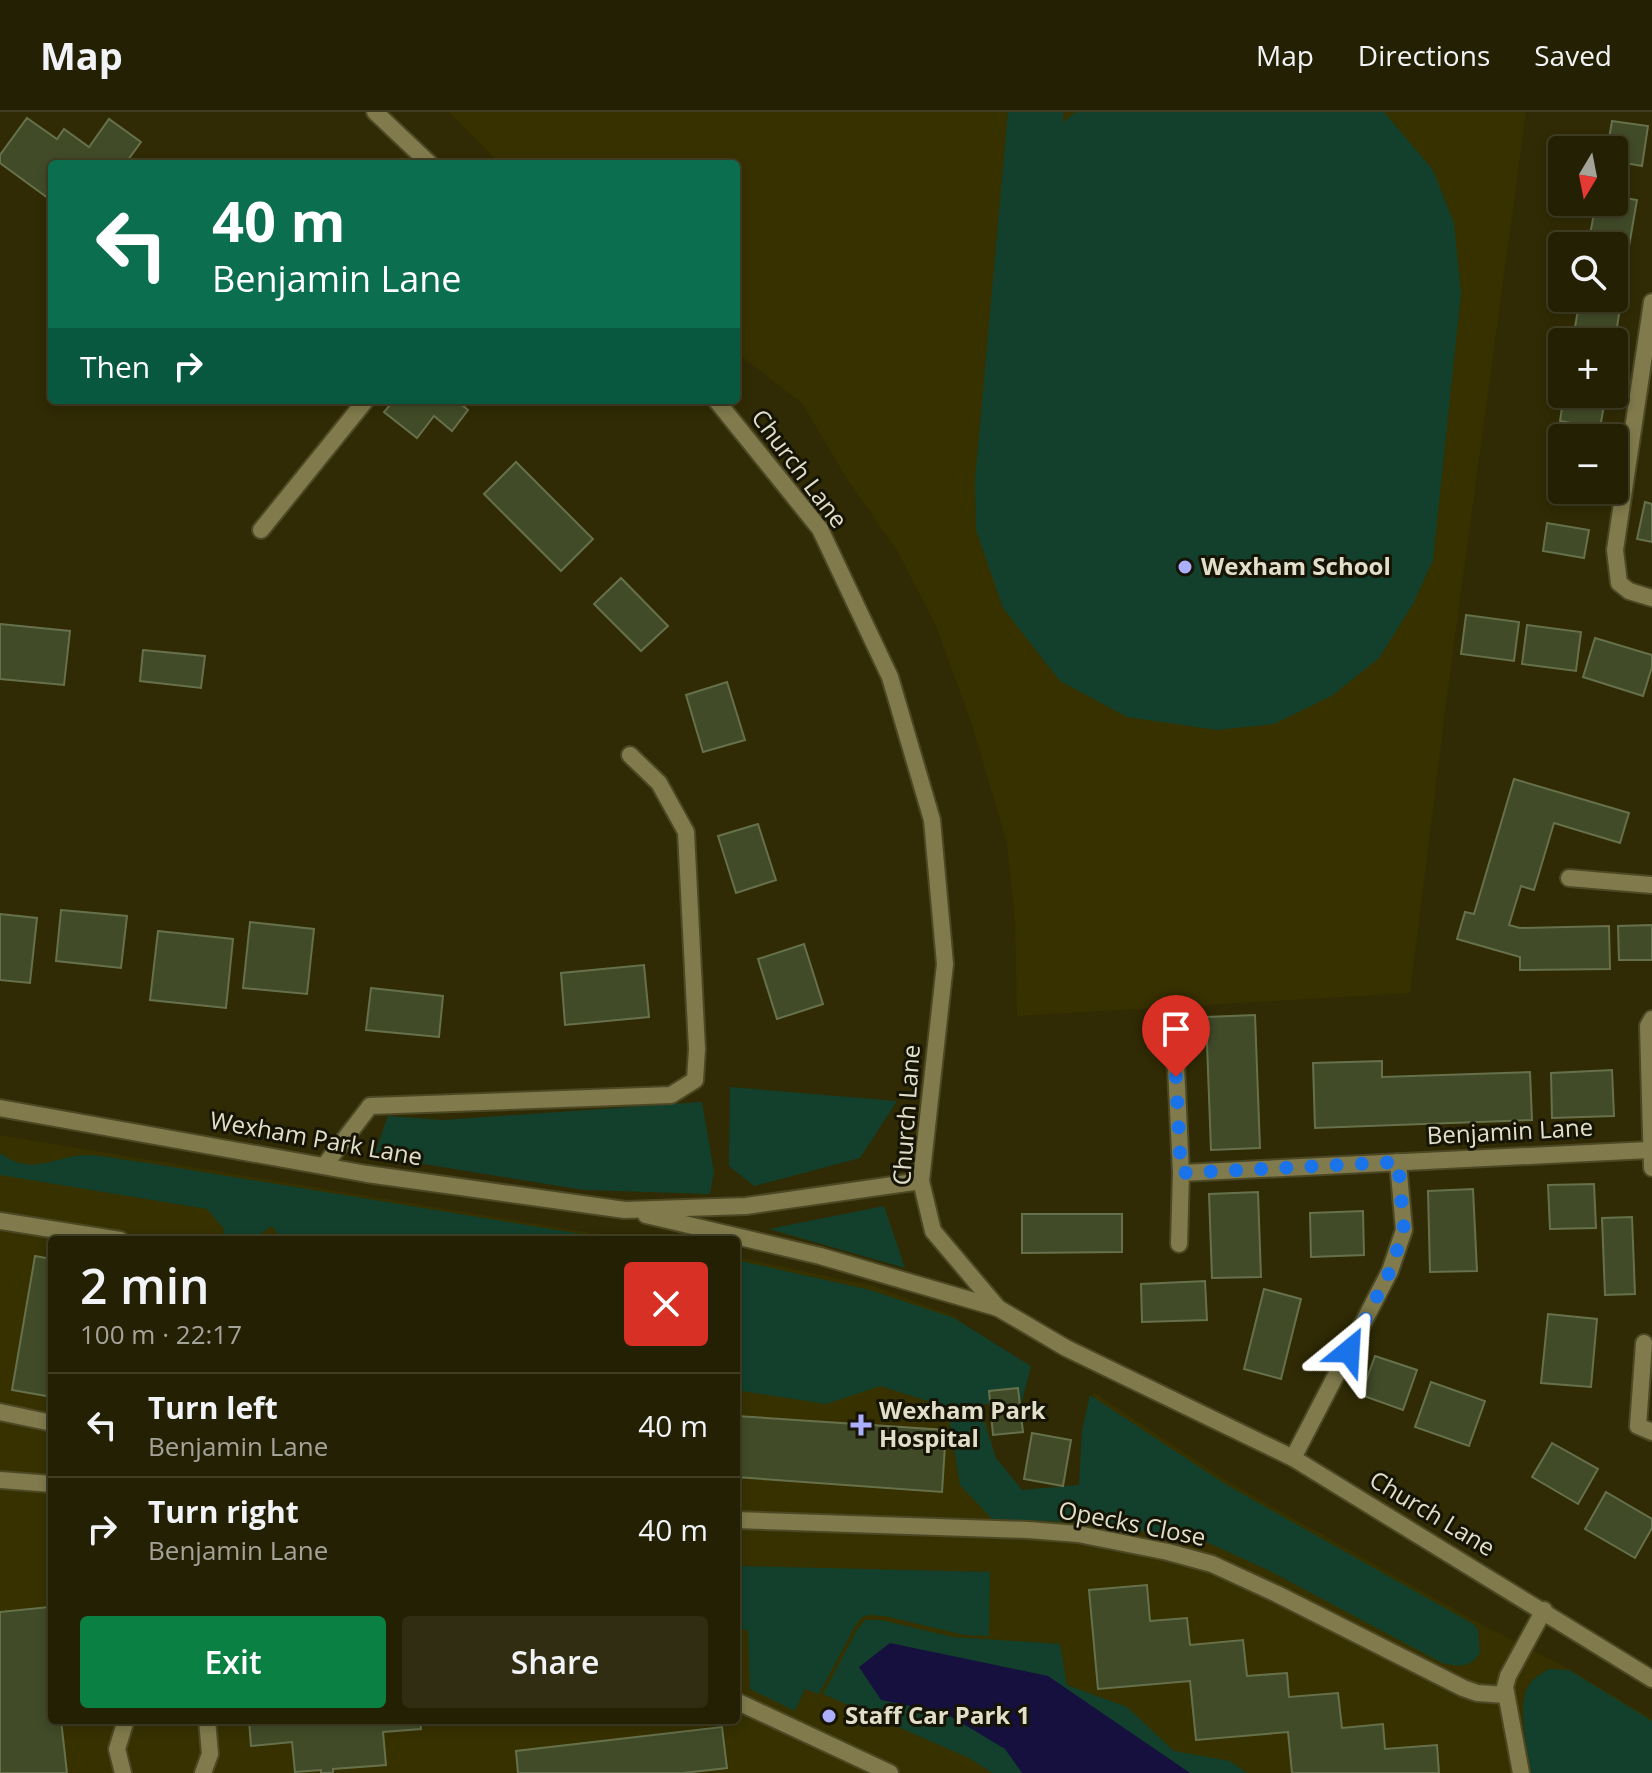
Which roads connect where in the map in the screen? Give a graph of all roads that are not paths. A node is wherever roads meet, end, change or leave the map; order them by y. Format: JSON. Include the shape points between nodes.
{"nodes":[{"id":1,"x":375,"y":112,"type":"edge"},
{"id":2,"x":426,"y":160,"type":"edge"},
{"id":3,"x":1652,"y":302,"type":"edge"},
{"id":4,"x":363,"y":404,"type":"edge"},
{"id":5,"x":719,"y":404,"type":"edge"},
{"id":6,"x":261,"y":530,"type":"dead end"},
{"id":7,"x":1652,"y":598,"type":"edge"},
{"id":8,"x":630,"y":755,"type":"dead end"},
{"id":9,"x":1569,"y":878,"type":"dead end"},
{"id":10,"x":1652,"y":885,"type":"edge"},
{"id":11,"x":1650,"y":1023,"type":"edge"},
{"id":12,"x":1175,"y":1045,"type":"dead end"},
{"id":13,"x":0,"y":1108,"type":"edge"},
{"id":14,"x":1649,"y":1150,"type":"junction"},
{"id":15,"x":1398,"y":1162,"type":"junction"},
{"id":16,"x":324,"y":1166,"type":"junction"},
{"id":17,"x":1652,"y":1168,"type":"edge"},
{"id":18,"x":1181,"y":1173,"type":"junction"},
{"id":19,"x":921,"y":1181,"type":"junction"},
{"id":20,"x":625,"y":1210,"type":"junction"},
{"id":21,"x":0,"y":1221,"type":"edge"},
{"id":22,"x":95,"y":1236,"type":"edge"},
{"id":23,"x":735,"y":1236,"type":"edge"},
{"id":24,"x":740,"y":1237,"type":"edge"},
{"id":25,"x":1179,"y":1244,"type":"dead end"},
{"id":26,"x":998,"y":1308,"type":"junction"},
{"id":27,"x":1644,"y":1343,"type":"dead end"},
{"id":28,"x":0,"y":1412,"type":"edge"},
{"id":29,"x":48,"y":1422,"type":"edge"},
{"id":30,"x":1652,"y":1432,"type":"edge"},
{"id":31,"x":1293,"y":1458,"type":"junction"},
{"id":32,"x":0,"y":1480,"type":"edge"},
{"id":33,"x":48,"y":1484,"type":"edge"},
{"id":34,"x":740,"y":1520,"type":"edge"},
{"id":35,"x":1544,"y":1610,"type":"junction"},
{"id":36,"x":1652,"y":1679,"type":"edge"},
{"id":37,"x":1506,"y":1695,"type":"junction"},
{"id":38,"x":740,"y":1703,"type":"edge"},
{"id":39,"x":125,"y":1724,"type":"edge"},
{"id":40,"x":207,"y":1724,"type":"edge"},
{"id":41,"x":1522,"y":1772,"type":"edge"},
{"id":42,"x":123,"y":1773,"type":"edge"},
{"id":43,"x":203,"y":1773,"type":"edge"},
{"id":44,"x":890,"y":1773,"type":"edge"}],
"edges":[{"from":1,"to":2,"type":"street"},
{"from":3,"to":7,"type":"street","via":[[1615,550],[1619,583]]},
{"from":4,"to":6,"type":"street"},
{"from":5,"to":19,"type":"street","name":"Church Lane","via":[[820,529],[890,677],[932,820],[945,964]]},
{"from":8,"to":16,"type":"street","via":[[659,783],[686,832],[695,1080],[671,1095],[370,1106]]},
{"from":9,"to":10,"type":"street"},
{"from":11,"to":14,"type":"street"},
{"from":12,"to":18,"type":"street"},
{"from":13,"to":16,"type":"street","name":"Wexham Park Lane"},
{"from":14,"to":15,"type":"street","name":"Benjamin Lane"},
{"from":14,"to":17,"type":"street"},
{"from":15,"to":18,"type":"street","name":"Benjamin Lane"},
{"from":15,"to":31,"type":"street","via":[[1404,1230],[1390,1271]]},
{"from":16,"to":20,"type":"street","name":"Wexham Park Lane"},
{"from":18,"to":25,"type":"street"},
{"from":19,"to":20,"type":"street","name":"Wexham Park Lane","via":[[746,1206]]},
{"from":19,"to":26,"type":"street","name":"Church Lane","via":[[933,1231]]},
{"from":20,"to":23,"type":"street","name":"Wexham Park Lane"},
{"from":21,"to":22,"type":"street"},
{"from":24,"to":26,"type":"street","name":"Wexham Park Lane"},
{"from":26,"to":31,"type":"street","name":"Church Lane","via":[[1066,1348]]},
{"from":27,"to":30,"type":"street","via":[[1638,1426]]},
{"from":28,"to":29,"type":"street"},
{"from":31,"to":35,"type":"street","name":"Church Lane"},
{"from":32,"to":33,"type":"street"},
{"from":34,"to":37,"type":"street","name":"Opecks Close","via":[[1017,1529],[1078,1534],[1168,1552],[1212,1564],[1463,1688]]},
{"from":35,"to":36,"type":"street","name":"Church Lane"},
{"from":35,"to":37,"type":"street","via":[[1508,1676]]},
{"from":37,"to":41,"type":"street"},
{"from":38,"to":44,"type":"street"},
{"from":39,"to":42,"type":"street","via":[[117,1749]]},
{"from":40,"to":43,"type":"street","via":[[210,1754]]}]}
